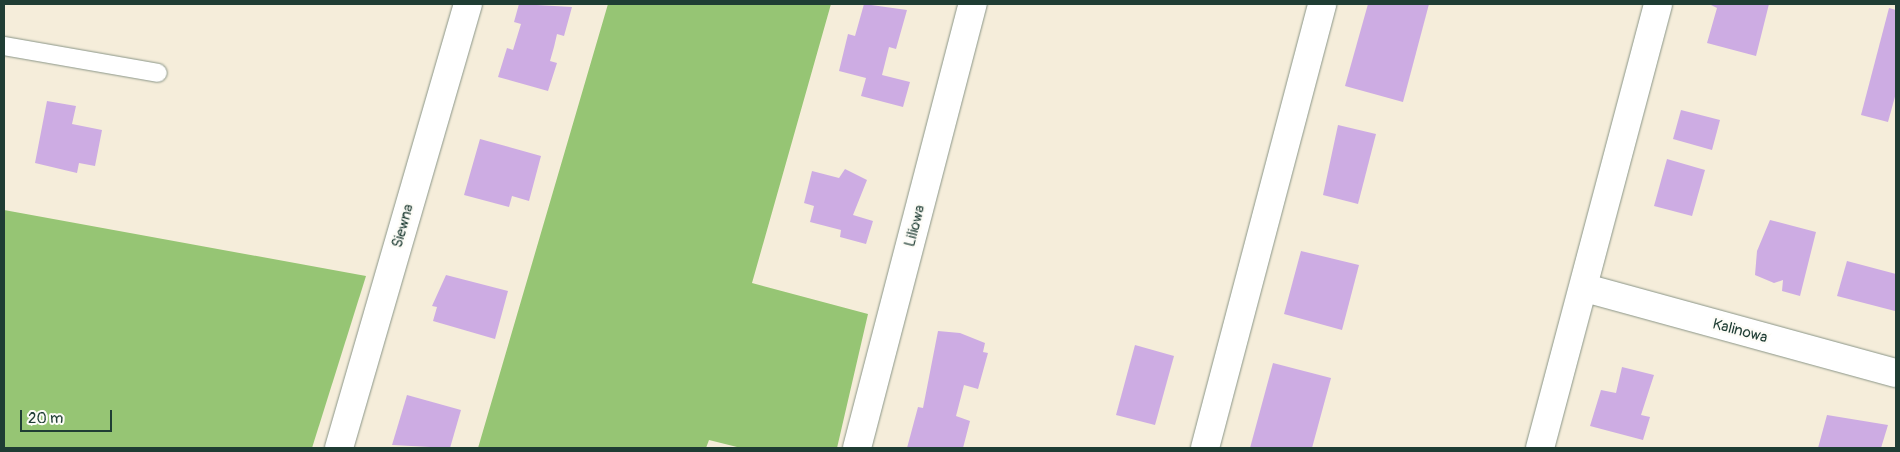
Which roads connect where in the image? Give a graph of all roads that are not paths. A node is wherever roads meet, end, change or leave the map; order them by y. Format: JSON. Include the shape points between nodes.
{"nodes":[{"id":1,"x":468,"y":4,"type":"edge"},
{"id":2,"x":972,"y":4,"type":"edge"},
{"id":3,"x":1322,"y":4,"type":"edge"},
{"id":4,"x":1658,"y":4,"type":"edge"},
{"id":5,"x":4,"y":46,"type":"edge"},
{"id":6,"x":158,"y":73,"type":"dead end"},
{"id":7,"x":1585,"y":288,"type":"junction"},
{"id":8,"x":1896,"y":373,"type":"edge"},
{"id":9,"x":339,"y":448,"type":"edge"},
{"id":10,"x":857,"y":448,"type":"edge"},
{"id":11,"x":1205,"y":448,"type":"edge"},
{"id":12,"x":1540,"y":448,"type":"edge"}],
"edges":[{"from":1,"to":9,"type":"street","name":"Siewna"},
{"from":2,"to":10,"type":"street","name":"Liliowa"},
{"from":3,"to":11,"type":"street"},
{"from":4,"to":7,"type":"street"},
{"from":5,"to":6,"type":"lane"},
{"from":7,"to":8,"type":"street","name":"Kalinowa"},
{"from":7,"to":12,"type":"street"}]}
